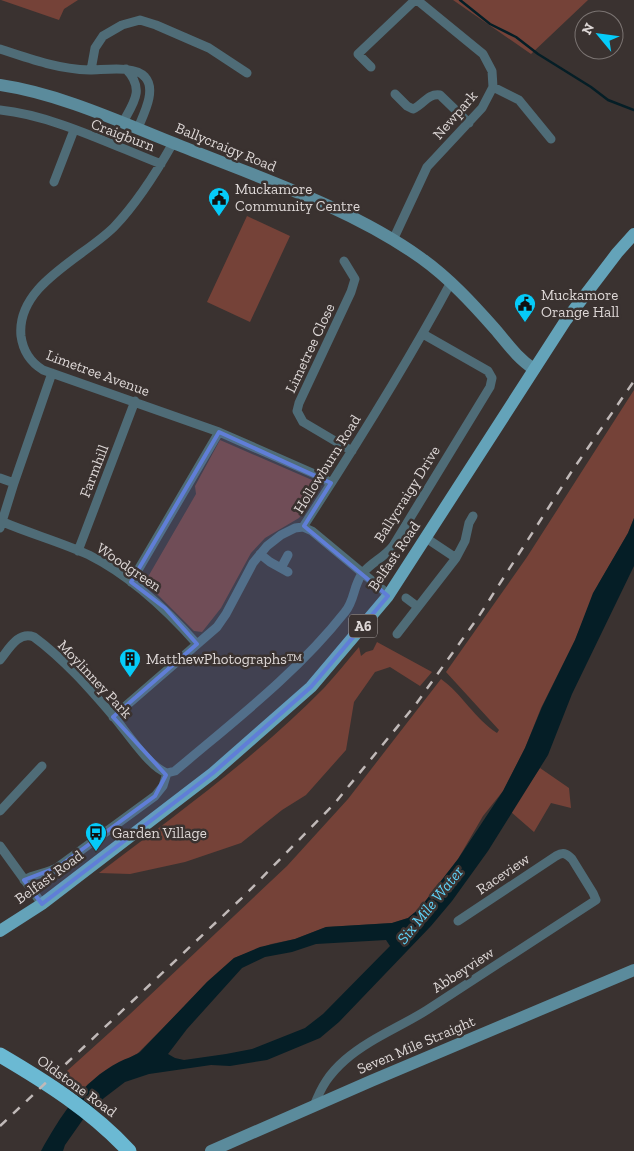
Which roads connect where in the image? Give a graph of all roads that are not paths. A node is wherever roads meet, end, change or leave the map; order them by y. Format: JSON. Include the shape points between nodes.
{"nodes":[{"id":1,"x":416,"y":0,"type":"edge"},
{"id":2,"x":0,"y":48,"type":"edge"},
{"id":3,"x":371,"y":67,"type":"dead end"},
{"id":4,"x":126,"y":69,"type":"junction"},
{"id":5,"x":91,"y":70,"type":"junction"},
{"id":6,"x":247,"y":73,"type":"dead end"},
{"id":7,"x":0,"y":85,"type":"edge"},
{"id":8,"x":493,"y":87,"type":"junction"},
{"id":9,"x":395,"y":94,"type":"dead end"},
{"id":10,"x":0,"y":110,"type":"edge"},
{"id":11,"x":123,"y":122,"type":"junction"},
{"id":12,"x":469,"y":123,"type":"junction"},
{"id":13,"x":138,"y":128,"type":"junction"},
{"id":14,"x":74,"y":130,"type":"junction"},
{"id":15,"x":552,"y":139,"type":"dead end"},
{"id":16,"x":173,"y":143,"type":"junction"},
{"id":17,"x":161,"y":164,"type":"junction"},
{"id":18,"x":54,"y":182,"type":"dead end"},
{"id":19,"x":634,"y":234,"type":"edge"},
{"id":20,"x":393,"y":240,"type":"junction"},
{"id":21,"x":344,"y":261,"type":"dead end"},
{"id":22,"x":450,"y":282,"type":"junction"},
{"id":23,"x":423,"y":334,"type":"junction"},
{"id":24,"x":534,"y":370,"type":"junction"},
{"id":25,"x":52,"y":373,"type":"junction"},
{"id":26,"x":135,"y":401,"type":"junction"},
{"id":27,"x":220,"y":432,"type":"junction"},
{"id":28,"x":352,"y":451,"type":"junction"},
{"id":29,"x":0,"y":478,"type":"edge"},
{"id":30,"x":14,"y":482,"type":"junction"},
{"id":31,"x":331,"y":483,"type":"junction"},
{"id":32,"x":473,"y":516,"type":"dead end"},
{"id":33,"x":2,"y":525,"type":"edge"},
{"id":34,"x":303,"y":527,"type":"junction"},
{"id":35,"x":426,"y":538,"type":"junction"},
{"id":36,"x":78,"y":551,"type":"junction"},
{"id":37,"x":260,"y":554,"type":"junction"},
{"id":38,"x":288,"y":555,"type":"dead end"},
{"id":39,"x":456,"y":558,"type":"junction"},
{"id":40,"x":362,"y":574,"type":"junction"},
{"id":41,"x":131,"y":582,"type":"junction"},
{"id":42,"x":388,"y":596,"type":"junction"},
{"id":43,"x":406,"y":598,"type":"dead end"},
{"id":44,"x":418,"y":607,"type":"junction"},
{"id":45,"x":397,"y":634,"type":"dead end"},
{"id":46,"x":197,"y":644,"type":"junction"},
{"id":47,"x":0,"y":660,"type":"edge"},
{"id":48,"x":113,"y":716,"type":"junction"},
{"id":49,"x":42,"y":766,"type":"dead end"},
{"id":50,"x":167,"y":773,"type":"junction"},
{"id":51,"x":0,"y":811,"type":"edge"},
{"id":52,"x":0,"y":846,"type":"edge"},
{"id":53,"x":565,"y":854,"type":"joint"},
{"id":54,"x":24,"y":880,"type":"junction"},
{"id":55,"x":42,"y":904,"type":"junction"},
{"id":56,"x":458,"y":921,"type":"dead end"},
{"id":57,"x":0,"y":932,"type":"edge"},
{"id":58,"x":634,"y":970,"type":"edge"},
{"id":59,"x":0,"y":1055,"type":"edge"},
{"id":60,"x":314,"y":1106,"type":"junction"},
{"id":61,"x":129,"y":1151,"type":"edge"},
{"id":62,"x":211,"y":1151,"type":"edge"}],
"edges":[{"from":1,"to":3,"type":"street","via":[[358,54]]},
{"from":1,"to":8,"type":"street","name":"Newpark","via":[[483,54],[490,64]]},
{"from":2,"to":5,"type":"street","via":[[46,64]]},
{"from":4,"to":5,"type":"street"},
{"from":4,"to":11,"type":"street","via":[[135,80],[137,89]]},
{"from":4,"to":13,"type":"street","via":[[141,73],[149,84],[148,100]]},
{"from":5,"to":6,"type":"street","via":[[95,48],[103,36],[122,25],[140,20],[209,48]]},
{"from":7,"to":11,"type":"main road","name":"Ballycraigy Road","via":[[42,94]]},
{"from":8,"to":12,"type":"street","name":"Newpark","via":[[486,103]]},
{"from":8,"to":15,"type":"street","via":[[519,100]]},
{"from":9,"to":12,"type":"street","via":[[413,109],[430,96],[440,95]]},
{"from":10,"to":14,"type":"street","name":"Craigburn"},
{"from":11,"to":13,"type":"main road","name":"Ballycraigy Road"},
{"from":12,"to":20,"type":"street","name":"Newpark","via":[[427,167]]},
{"from":13,"to":16,"type":"main road","name":"Ballycraigy Road"},
{"from":14,"to":17,"type":"street","name":"Craigburn"},
{"from":14,"to":18,"type":"street","name":"Craigburn"},
{"from":16,"to":17,"type":"street","name":"Limetree Avenue"},
{"from":16,"to":20,"type":"main road","name":"Ballycraigy Road","via":[[320,203]]},
{"from":17,"to":25,"type":"street","name":"Limetree Avenue","via":[[137,200],[112,229],[46,282],[28,304],[21,324],[23,347],[37,366]]},
{"from":19,"to":24,"type":"main road","name":"Belfast Road","number":"A6","via":[[566,320]]},
{"from":20,"to":22,"type":"main road","name":"Ballycraigy Road","via":[[422,258]]},
{"from":21,"to":28,"type":"street","name":"Limetree Close","via":[[355,279],[351,292],[297,411],[303,422]]},
{"from":22,"to":23,"type":"street","name":"Hollowburn Road"},
{"from":22,"to":24,"type":"main road","name":"Ballycraigy Road"},
{"from":23,"to":28,"type":"street","name":"Hollowburn Road"},
{"from":23,"to":40,"type":"street","name":"Ballycraigy Drive","via":[[488,371],[492,383],[393,546]]},
{"from":24,"to":35,"type":"main road","name":"Belfast Road","number":"A6"},
{"from":25,"to":26,"type":"street","name":"Limetree Avenue"},
{"from":25,"to":30,"type":"street"},
{"from":26,"to":27,"type":"street","name":"Limetree Avenue"},
{"from":26,"to":36,"type":"street","name":"Farmhill"},
{"from":27,"to":31,"type":"street","name":"Limetree Avenue"},
{"from":27,"to":41,"type":"street"},
{"from":28,"to":31,"type":"street","name":"Hollowburn Road"},
{"from":29,"to":30,"type":"street"},
{"from":30,"to":33,"type":"street"},
{"from":31,"to":34,"type":"street","name":"Hollowburn Road"},
{"from":32,"to":39,"type":"street","via":[[463,527],[465,541]]},
{"from":33,"to":36,"type":"street","name":"Woodgreen"},
{"from":34,"to":37,"type":"street","name":"Hollowburn Road","via":[[292,528]]},
{"from":34,"to":40,"type":"street","via":[[316,534]]},
{"from":35,"to":39,"type":"street"},
{"from":35,"to":42,"type":"main road","name":"Belfast Road","number":"A6"},
{"from":36,"to":41,"type":"street","name":"Woodgreen"},
{"from":37,"to":38,"type":"street","via":[[285,570]]},
{"from":37,"to":46,"type":"street","name":"Hollowburn Road","via":[[221,622]]},
{"from":39,"to":44,"type":"street"},
{"from":40,"to":42,"type":"street"},
{"from":40,"to":50,"type":"street","via":[[347,609],[284,677],[175,771]]},
{"from":41,"to":46,"type":"street","name":"Woodgreen","via":[[172,615]]},
{"from":42,"to":55,"type":"main road","name":"Belfast Road","number":"A6","via":[[311,687],[213,773]]},
{"from":43,"to":44,"type":"street"},
{"from":44,"to":45,"type":"street"},
{"from":46,"to":48,"type":"street","name":"Hollowburn Road"},
{"from":47,"to":48,"type":"street","name":"Moylinney Park","via":[[20,636],[34,637],[62,661]]},
{"from":48,"to":50,"type":"street","name":"Moylinney Park","via":[[154,765]]},
{"from":49,"to":51,"type":"street"},
{"from":50,"to":54,"type":"street","via":[[155,796],[52,871],[34,874]]},
{"from":52,"to":54,"type":"street"},
{"from":53,"to":56,"type":"street","name":"Raceview","via":[[556,856]]},
{"from":53,"to":60,"type":"street","name":"Abbeyview","via":[[572,859],[596,900],[345,1060],[320,1088]]},
{"from":54,"to":55,"type":"street"},
{"from":55,"to":57,"type":"main road","name":"Belfast Road","number":"A6"},
{"from":58,"to":60,"type":"main road","name":"Seven Mile Straight"},
{"from":59,"to":61,"type":"highway","name":"Oldstone Road","via":[[60,1092]]},
{"from":60,"to":62,"type":"main road","name":"Seven Mile Straight"}]}
